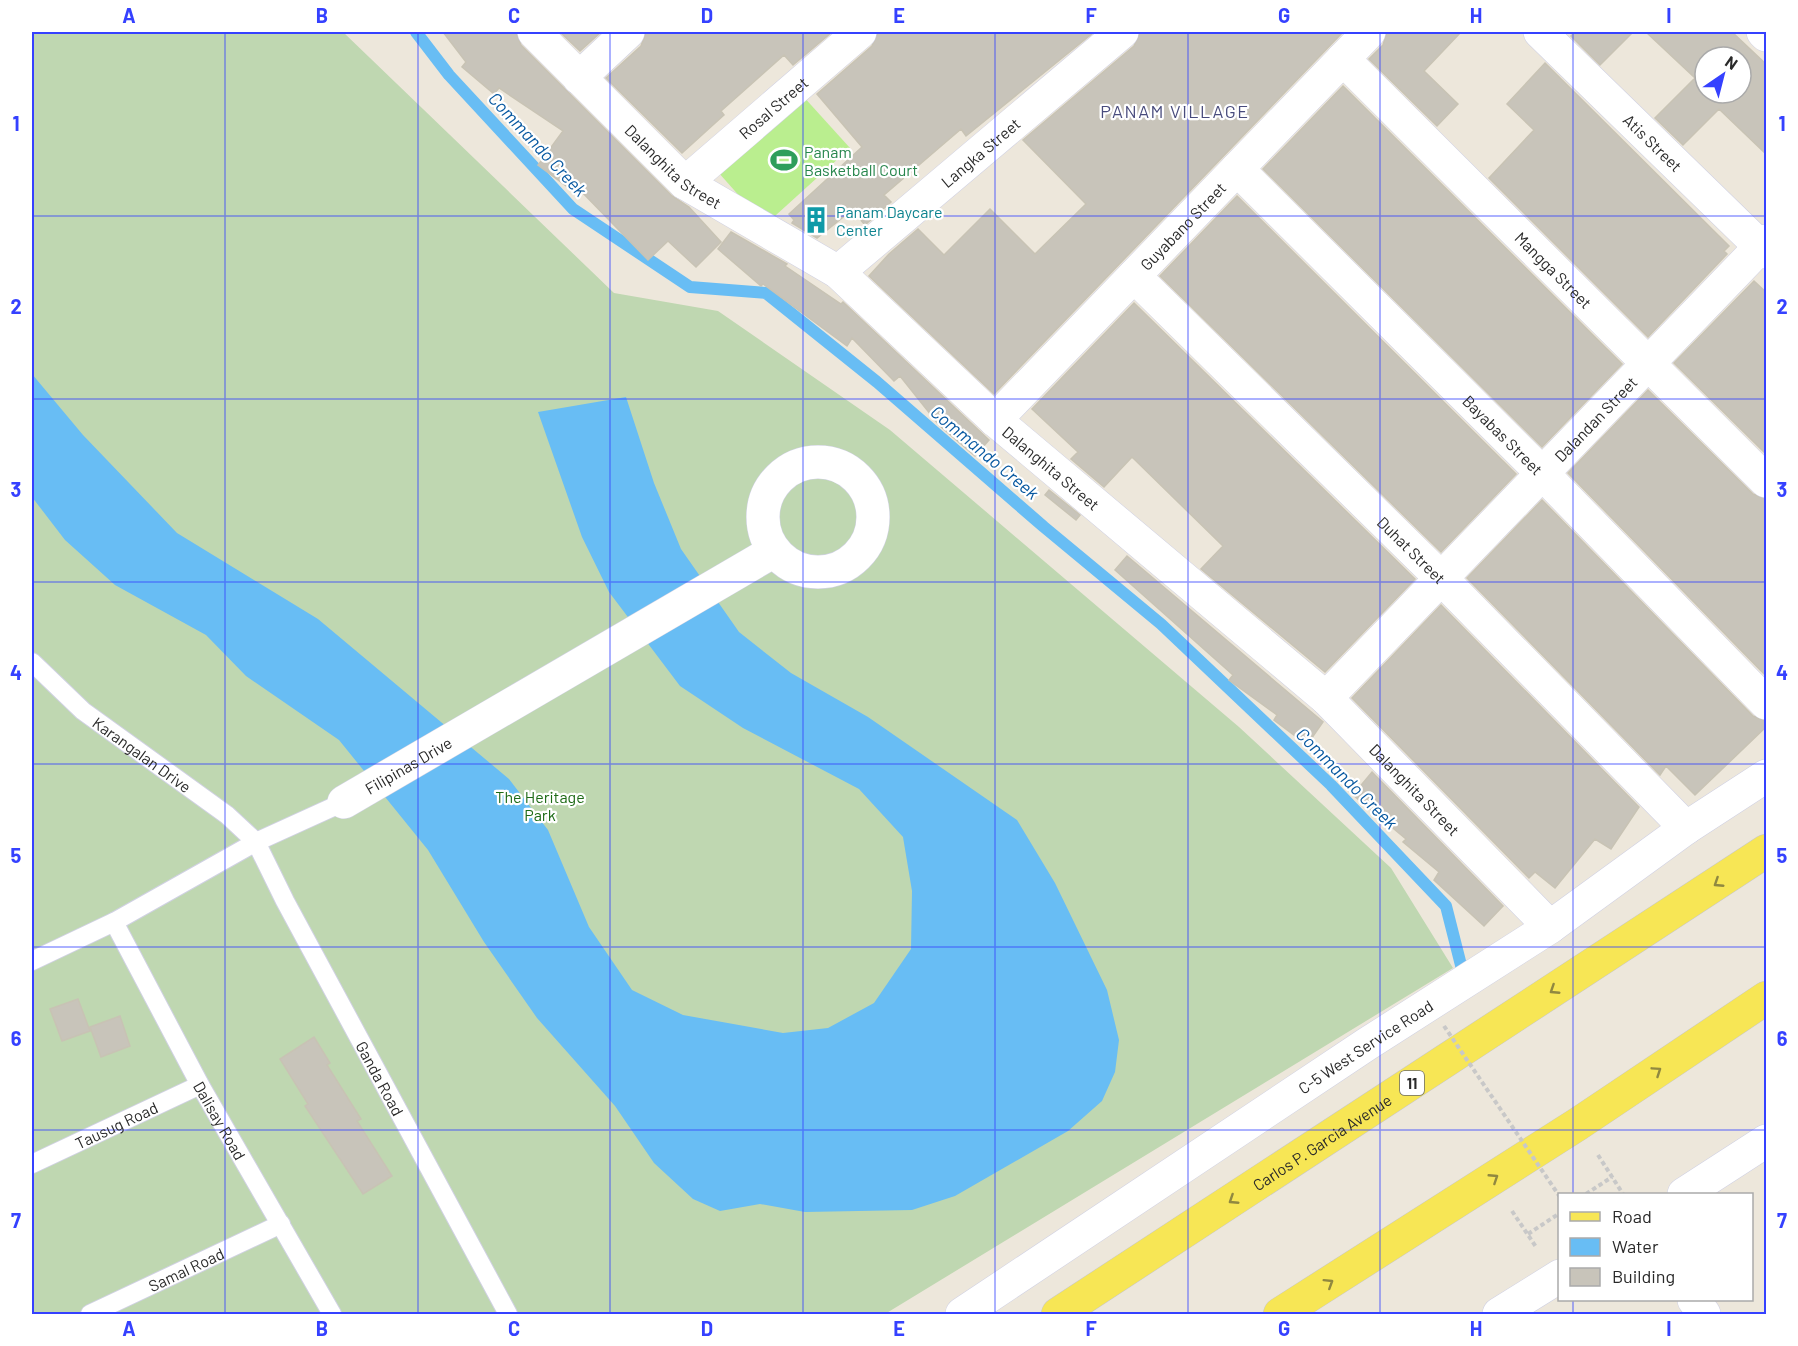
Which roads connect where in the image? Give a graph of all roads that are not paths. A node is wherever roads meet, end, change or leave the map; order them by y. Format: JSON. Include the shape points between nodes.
{"nodes":[{"id":1,"x":534,"y":32,"type":"edge"},
{"id":2,"x":628,"y":32,"type":"edge"},
{"id":3,"x":860,"y":32,"type":"edge"},
{"id":4,"x":1122,"y":32,"type":"edge"},
{"id":5,"x":1370,"y":32,"type":"edge"},
{"id":6,"x":1540,"y":32,"type":"edge"},
{"id":7,"x":1763,"y":32,"type":"edge"},
{"id":8,"x":1767,"y":35,"type":"edge"},
{"id":9,"x":1342,"y":59,"type":"junction"},
{"id":10,"x":579,"y":78,"type":"junction"},
{"id":11,"x":1237,"y":169,"type":"junction"},
{"id":12,"x":685,"y":183,"type":"junction"},
{"id":13,"x":1765,"y":247,"type":"edge"},
{"id":14,"x":838,"y":272,"type":"junction"},
{"id":15,"x":1134,"y":276,"type":"junction"},
{"id":16,"x":1649,"y":363,"type":"junction"},
{"id":17,"x":995,"y":420,"type":"junction"},
{"id":18,"x":1542,"y":473,"type":"junction"},
{"id":19,"x":1767,"y":481,"type":"edge"},
{"id":20,"x":766,"y":556,"type":"dead end"},
{"id":21,"x":1441,"y":578,"type":"junction"},
{"id":22,"x":32,"y":662,"type":"edge"},
{"id":23,"x":1326,"y":698,"type":"junction"},
{"id":24,"x":1767,"y":703,"type":"edge"},
{"id":25,"x":1767,"y":776,"type":"edge"},
{"id":26,"x":344,"y":802,"type":"joint"},
{"id":27,"x":1686,"y":828,"type":"junction"},
{"id":28,"x":256,"y":842,"type":"junction"},
{"id":29,"x":1767,"y":851,"type":"edge"},
{"id":30,"x":114,"y":922,"type":"junction"},
{"id":31,"x":1550,"y":927,"type":"junction"},
{"id":32,"x":32,"y":961,"type":"edge"},
{"id":33,"x":1767,"y":998,"type":"edge"},
{"id":34,"x":200,"y":1085,"type":"junction"},
{"id":35,"x":1767,"y":1141,"type":"edge"},
{"id":36,"x":32,"y":1164,"type":"edge"},
{"id":37,"x":1686,"y":1193,"type":"edge"},
{"id":38,"x":281,"y":1224,"type":"junction"},
{"id":39,"x":1558,"y":1276,"type":"edge"},
{"id":40,"x":1695,"y":1301,"type":"edge"},
{"id":41,"x":90,"y":1314,"type":"edge"},
{"id":42,"x":332,"y":1314,"type":"edge"},
{"id":43,"x":508,"y":1314,"type":"edge"},
{"id":44,"x":962,"y":1314,"type":"edge"},
{"id":45,"x":1058,"y":1314,"type":"edge"},
{"id":46,"x":1280,"y":1314,"type":"edge"},
{"id":47,"x":1499,"y":1314,"type":"edge"},
{"id":48,"x":1704,"y":1314,"type":"edge"}],
"edges":[{"from":1,"to":10,"type":"street","name":"Dalanghita Street"},
{"from":2,"to":10,"type":"street"},
{"from":3,"to":12,"type":"street","name":"Rosal Street"},
{"from":4,"to":14,"type":"street","name":"Langka Street"},
{"from":5,"to":9,"type":"street","name":"Guyabano Street"},
{"from":6,"to":13,"type":"street","name":"Atis Street"},
{"from":7,"to":8,"type":"street"},
{"from":9,"to":11,"type":"street","name":"Guyabano Street"},
{"from":9,"to":16,"type":"street","name":"Mangga Street"},
{"from":10,"to":12,"type":"street","name":"Dalanghita Street"},
{"from":11,"to":15,"type":"street","name":"Guyabano Street"},
{"from":11,"to":18,"type":"street","name":"Bayabas Street"},
{"from":12,"to":14,"type":"street","name":"Dalanghita Street"},
{"from":13,"to":16,"type":"street","name":"Dalandan Street"},
{"from":14,"to":17,"type":"street","name":"Dalanghita Street"},
{"from":15,"to":17,"type":"street","name":"Guyabano Street"},
{"from":15,"to":21,"type":"street","name":"Duhat Street"},
{"from":16,"to":18,"type":"street","name":"Dalandan Street"},
{"from":16,"to":19,"type":"street","name":"Mangga Street"},
{"from":17,"to":23,"type":"street","name":"Dalanghita Street"},
{"from":18,"to":21,"type":"street","name":"Dalandan Street"},
{"from":18,"to":24,"type":"street","name":"Bayabas Street"},
{"from":20,"to":26,"type":"street","name":"Filipinas Drive"},
{"from":21,"to":23,"type":"street","name":"Dalandan Street"},
{"from":21,"to":27,"type":"street","name":"Duhat Street"},
{"from":22,"to":28,"type":"lane","name":"Karangalan Drive","via":[[82,711],[227,816]]},
{"from":23,"to":31,"type":"street","name":"Dalanghita Street"},
{"from":25,"to":27,"type":"street","name":"C-5 West Service Road"},
{"from":26,"to":28,"type":"lane","name":"Filipinas Drive"},
{"from":27,"to":31,"type":"street","name":"C-5 West Service Road"},
{"from":28,"to":30,"type":"lane","name":"Filipinas Drive"},
{"from":28,"to":43,"type":"lane","name":"Ganda Road"},
{"from":29,"to":45,"type":"main road","name":"Carlos P. Garcia Avenue","number":"11","one_way":true},
{"from":30,"to":32,"type":"lane","name":"Filipinas Drive"},
{"from":30,"to":34,"type":"lane","name":"Dalisay Road"},
{"from":31,"to":44,"type":"street","name":"C-5 West Service Road","via":[[1386,1031]]},
{"from":46,"to":33,"type":"main road","one_way":true},
{"from":34,"to":36,"type":"lane","name":"Tausug Road"},
{"from":34,"to":38,"type":"lane","name":"Dalisay Road"},
{"from":35,"to":37,"type":"street"},
{"from":38,"to":41,"type":"lane","name":"Samal Road"},
{"from":38,"to":42,"type":"lane","name":"Dalisay Road"},
{"from":39,"to":47,"type":"street"},
{"from":40,"to":48,"type":"street"}]}
